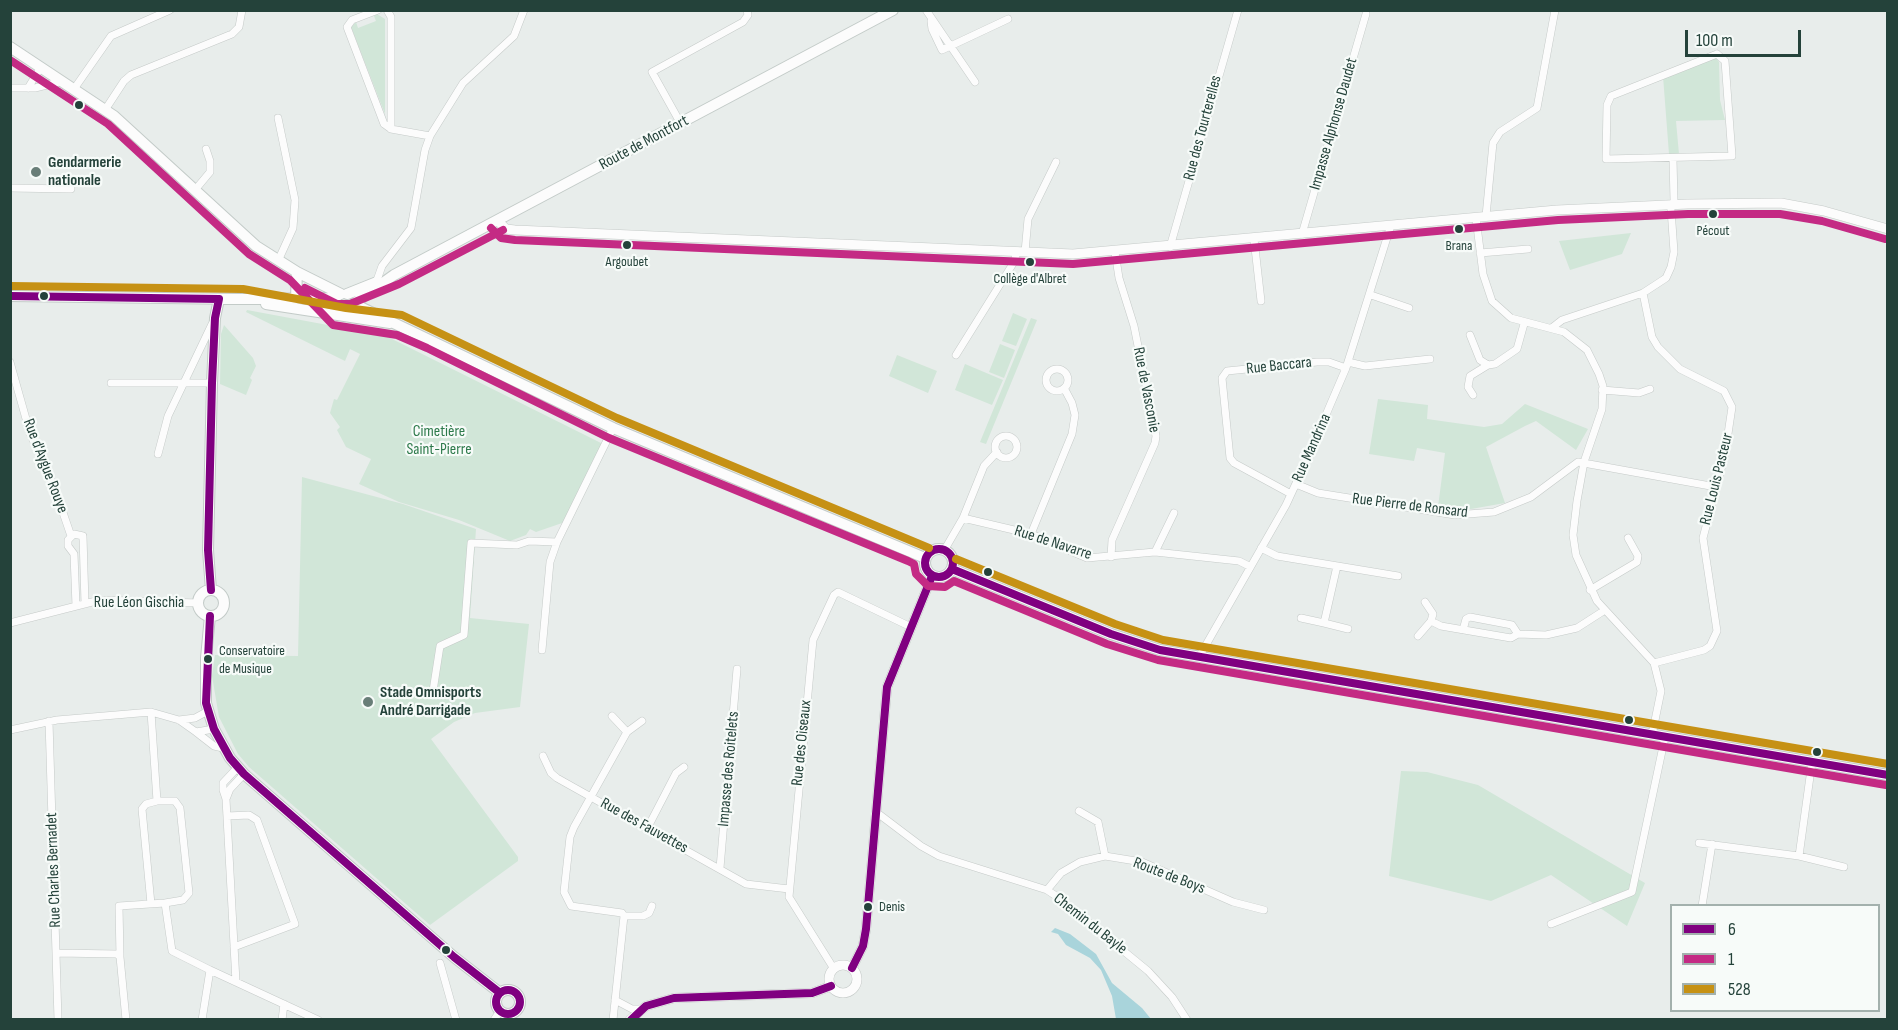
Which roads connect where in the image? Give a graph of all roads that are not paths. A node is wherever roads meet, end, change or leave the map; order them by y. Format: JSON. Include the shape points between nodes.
{"nodes":[{"id":1,"x":170,"y":10,"type":"edge"},
{"id":2,"x":242,"y":10,"type":"edge"},
{"id":3,"x":378,"y":10,"type":"edge"},
{"id":4,"x":387,"y":10,"type":"edge"},
{"id":5,"x":524,"y":10,"type":"edge"},
{"id":6,"x":747,"y":10,"type":"edge"},
{"id":7,"x":893,"y":10,"type":"edge"},
{"id":8,"x":926,"y":10,"type":"edge"},
{"id":9,"x":1238,"y":10,"type":"edge"},
{"id":10,"x":1555,"y":10,"type":"edge"},
{"id":11,"x":1366,"y":14,"type":"dead end"},
{"id":12,"x":1008,"y":19,"type":"dead end"},
{"id":13,"x":10,"y":46,"type":"edge"},
{"id":14,"x":950,"y":46,"type":"junction"},
{"id":15,"x":41,"y":67,"type":"junction"},
{"id":16,"x":63,"y":81,"type":"junction"},
{"id":17,"x":975,"y":82,"type":"dead end"},
{"id":18,"x":10,"y":88,"type":"edge"},
{"id":19,"x":28,"y":88,"type":"junction"},
{"id":20,"x":74,"y":89,"type":"junction"},
{"id":21,"x":105,"y":110,"type":"junction"},
{"id":22,"x":278,"y":118,"type":"dead end"},
{"id":23,"x":681,"y":124,"type":"junction"},
{"id":24,"x":391,"y":129,"type":"junction"},
{"id":25,"x":430,"y":136,"type":"junction"},
{"id":26,"x":206,"y":149,"type":"dead end"},
{"id":27,"x":1673,"y":159,"type":"junction"},
{"id":28,"x":1056,"y":162,"type":"dead end"},
{"id":29,"x":10,"y":189,"type":"edge"},
{"id":30,"x":71,"y":189,"type":"dead end"},
{"id":31,"x":195,"y":190,"type":"junction"},
{"id":32,"x":1673,"y":204,"type":"junction"},
{"id":33,"x":1481,"y":217,"type":"junction"},
{"id":34,"x":498,"y":221,"type":"junction"},
{"id":35,"x":1392,"y":225,"type":"junction"},
{"id":36,"x":1887,"y":229,"type":"edge"},
{"id":37,"x":1302,"y":234,"type":"junction"},
{"id":38,"x":1254,"y":238,"type":"junction"},
{"id":39,"x":1170,"y":247,"type":"junction"},
{"id":40,"x":1528,"y":249,"type":"dead end"},
{"id":41,"x":1021,"y":251,"type":"junction"},
{"id":42,"x":1115,"y":252,"type":"junction"},
{"id":43,"x":1480,"y":253,"type":"junction"},
{"id":44,"x":278,"y":261,"type":"junction"},
{"id":45,"x":297,"y":272,"type":"junction"},
{"id":46,"x":394,"y":275,"type":"junction"},
{"id":47,"x":376,"y":283,"type":"junction"},
{"id":48,"x":1643,"y":293,"type":"junction"},
{"id":49,"x":341,"y":295,"type":"junction"},
{"id":50,"x":1371,"y":295,"type":"junction"},
{"id":51,"x":10,"y":296,"type":"edge"},
{"id":52,"x":296,"y":298,"type":"junction"},
{"id":53,"x":321,"y":298,"type":"junction"},
{"id":54,"x":219,"y":299,"type":"junction"},
{"id":55,"x":242,"y":299,"type":"junction"},
{"id":56,"x":1260,"y":301,"type":"dead end"},
{"id":57,"x":356,"y":303,"type":"junction"},
{"id":58,"x":1409,"y":308,"type":"dead end"},
{"id":59,"x":339,"y":315,"type":"junction"},
{"id":60,"x":215,"y":318,"type":"junction"},
{"id":61,"x":1524,"y":324,"type":"junction"},
{"id":62,"x":400,"y":325,"type":"junction"},
{"id":63,"x":1553,"y":327,"type":"junction"},
{"id":64,"x":1470,"y":335,"type":"dead end"},
{"id":65,"x":956,"y":356,"type":"dead end"},
{"id":66,"x":1430,"y":359,"type":"dead end"},
{"id":67,"x":10,"y":362,"type":"edge"},
{"id":68,"x":1347,"y":365,"type":"junction"},
{"id":69,"x":1488,"y":365,"type":"junction"},
{"id":70,"x":111,"y":383,"type":"dead end"},
{"id":71,"x":184,"y":383,"type":"junction"},
{"id":72,"x":213,"y":383,"type":"junction"},
{"id":73,"x":1064,"y":388,"type":"dead end"},
{"id":74,"x":1602,"y":390,"type":"junction"},
{"id":75,"x":1650,"y":390,"type":"dead end"},
{"id":76,"x":1473,"y":395,"type":"dead end"},
{"id":77,"x":614,"y":428,"type":"junction"},
{"id":78,"x":997,"y":452,"type":"dead end"},
{"id":79,"x":158,"y":454,"type":"dead end"},
{"id":80,"x":1584,"y":462,"type":"junction"},
{"id":81,"x":1296,"y":484,"type":"junction"},
{"id":82,"x":1716,"y":487,"type":"junction"},
{"id":83,"x":1291,"y":494,"type":"junction"},
{"id":84,"x":1174,"y":513,"type":"dead end"},
{"id":85,"x":963,"y":518,"type":"junction"},
{"id":86,"x":1030,"y":534,"type":"junction"},
{"id":87,"x":71,"y":536,"type":"junction"},
{"id":88,"x":1628,"y":538,"type":"dead end"},
{"id":89,"x":557,"y":542,"type":"junction"},
{"id":90,"x":1261,"y":548,"type":"junction"},
{"id":91,"x":945,"y":549,"type":"junction"},
{"id":92,"x":1155,"y":552,"type":"junction"},
{"id":93,"x":1111,"y":557,"type":"junction"},
{"id":94,"x":925,"y":558,"type":"junction"},
{"id":95,"x":1250,"y":566,"type":"junction"},
{"id":96,"x":1337,"y":566,"type":"junction"},
{"id":97,"x":952,"y":569,"type":"junction"},
{"id":98,"x":932,"y":576,"type":"junction"},
{"id":99,"x":1398,"y":576,"type":"dead end"},
{"id":100,"x":211,"y":590,"type":"junction"},
{"id":101,"x":1590,"y":590,"type":"junction"},
{"id":102,"x":1425,"y":602,"type":"dead end"},
{"id":103,"x":198,"y":603,"type":"junction"},
{"id":104,"x":85,"y":604,"type":"junction"},
{"id":105,"x":76,"y":606,"type":"junction"},
{"id":106,"x":1605,"y":610,"type":"junction"},
{"id":107,"x":210,"y":616,"type":"junction"},
{"id":108,"x":1301,"y":618,"type":"dead end"},
{"id":109,"x":1431,"y":621,"type":"junction"},
{"id":110,"x":10,"y":623,"type":"edge"},
{"id":111,"x":1324,"y":623,"type":"junction"},
{"id":112,"x":911,"y":627,"type":"junction"},
{"id":113,"x":1348,"y":629,"type":"dead end"},
{"id":114,"x":1464,"y":630,"type":"junction"},
{"id":115,"x":1518,"y":634,"type":"junction"},
{"id":116,"x":1418,"y":636,"type":"dead end"},
{"id":117,"x":542,"y":650,"type":"dead end"},
{"id":118,"x":1199,"y":657,"type":"junction"},
{"id":119,"x":1654,"y":663,"type":"junction"},
{"id":120,"x":738,"y":669,"type":"dead end"},
{"id":121,"x":434,"y":691,"type":"dead end"},
{"id":122,"x":208,"y":711,"type":"junction"},
{"id":123,"x":151,"y":712,"type":"junction"},
{"id":124,"x":612,"y":716,"type":"dead end"},
{"id":125,"x":179,"y":720,"type":"junction"},
{"id":126,"x":49,"y":721,"type":"junction"},
{"id":127,"x":642,"y":721,"type":"dead end"},
{"id":128,"x":214,"y":729,"type":"junction"},
{"id":129,"x":10,"y":730,"type":"edge"},
{"id":130,"x":196,"y":732,"type":"junction"},
{"id":131,"x":627,"y":732,"type":"junction"},
{"id":132,"x":1652,"y":735,"type":"junction"},
{"id":133,"x":1665,"y":737,"type":"junction"},
{"id":134,"x":223,"y":748,"type":"junction"},
{"id":135,"x":543,"y":756,"type":"dead end"},
{"id":136,"x":1812,"y":762,"type":"junction"},
{"id":137,"x":684,"y":767,"type":"dead end"},
{"id":138,"x":241,"y":771,"type":"junction"},
{"id":139,"x":1887,"y":775,"type":"edge"},
{"id":140,"x":591,"y":797,"type":"junction"},
{"id":141,"x":157,"y":801,"type":"junction"},
{"id":142,"x":1079,"y":811,"type":"dead end"},
{"id":143,"x":875,"y":814,"type":"junction"},
{"id":144,"x":226,"y":816,"type":"junction"},
{"id":145,"x":648,"y":827,"type":"junction"},
{"id":146,"x":1699,"y":843,"type":"dead end"},
{"id":147,"x":1712,"y":844,"type":"junction"},
{"id":148,"x":1105,"y":856,"type":"junction"},
{"id":149,"x":1799,"y":856,"type":"junction"},
{"id":150,"x":1844,"y":867,"type":"dead end"},
{"id":151,"x":720,"y":868,"type":"junction"},
{"id":152,"x":789,"y":889,"type":"junction"},
{"id":153,"x":1047,"y":890,"type":"junction"},
{"id":154,"x":165,"y":903,"type":"junction"},
{"id":155,"x":151,"y":904,"type":"junction"},
{"id":156,"x":1702,"y":904,"type":"edge"},
{"id":157,"x":652,"y":906,"type":"dead end"},
{"id":158,"x":1264,"y":910,"type":"dead end"},
{"id":159,"x":624,"y":916,"type":"junction"},
{"id":160,"x":1551,"y":924,"type":"dead end"},
{"id":161,"x":234,"y":947,"type":"junction"},
{"id":162,"x":57,"y":953,"type":"junction"},
{"id":163,"x":120,"y":957,"type":"junction"},
{"id":164,"x":440,"y":963,"type":"dead end"},
{"id":165,"x":852,"y":968,"type":"junction"},
{"id":166,"x":834,"y":969,"type":"junction"},
{"id":167,"x":210,"y":970,"type":"junction"},
{"id":168,"x":236,"y":982,"type":"junction"},
{"id":169,"x":831,"y":986,"type":"junction"},
{"id":170,"x":500,"y":993,"type":"junction"},
{"id":171,"x":615,"y":1000,"type":"junction"},
{"id":172,"x":284,"y":1005,"type":"junction"},
{"id":173,"x":641,"y":1009,"type":"junction"},
{"id":174,"x":497,"y":1015,"type":"edge"},
{"id":175,"x":519,"y":1015,"type":"edge"},
{"id":176,"x":58,"y":1020,"type":"edge"},
{"id":177,"x":126,"y":1020,"type":"edge"},
{"id":178,"x":202,"y":1020,"type":"edge"},
{"id":179,"x":282,"y":1020,"type":"edge"},
{"id":180,"x":318,"y":1020,"type":"edge"},
{"id":181,"x":456,"y":1020,"type":"edge"},
{"id":182,"x":613,"y":1020,"type":"edge"},
{"id":183,"x":630,"y":1020,"type":"edge"},
{"id":184,"x":1187,"y":1020,"type":"edge"}],
"edges":[{"from":1,"to":20,"type":"street","via":[[111,36]]},
{"from":2,"to":21,"type":"street","via":[[239,27],[232,34],[131,75]]},
{"from":3,"to":24,"type":"street","via":[[352,20],[347,27],[384,124]]},
{"from":4,"to":24,"type":"street","via":[[391,17]]},
{"from":5,"to":25,"type":"street","via":[[514,36],[463,84]]},
{"from":6,"to":23,"type":"street","via":[[743,22],[652,72]]},
{"from":7,"to":23,"type":"main road","name":"Route de Montfort"},
{"from":8,"to":14,"type":"street"},
{"from":9,"to":39,"type":"street","name":"Rue des Tourterelles"},
{"from":10,"to":33,"type":"street","via":[[1537,108],[1500,132],[1492,143]]},
{"from":11,"to":37,"type":"street","name":"Impasse Alphonse Daudet"},
{"from":12,"to":14,"type":"street"},
{"from":13,"to":15,"type":"main road"},
{"from":14,"to":17,"type":"street"},
{"from":15,"to":16,"type":"main road"},
{"from":15,"to":19,"type":"street"},
{"from":16,"to":19,"type":"street"},
{"from":16,"to":20,"type":"main road"},
{"from":18,"to":19,"type":"street"},
{"from":20,"to":21,"type":"main road"},
{"from":21,"to":31,"type":"main road"},
{"from":22,"to":44,"type":"street","via":[[295,212]]},
{"from":23,"to":34,"type":"main road","name":"Route de Montfort"},
{"from":24,"to":25,"type":"street"},
{"from":25,"to":47,"type":"street","via":[[411,228],[382,266]]},
{"from":26,"to":31,"type":"street","via":[[210,172]]},
{"from":27,"to":27,"type":"street","via":[[1732,156],[1725,61],[1717,54],[1611,96],[1607,105],[1606,159]]},
{"from":27,"to":32,"type":"street"},
{"from":28,"to":41,"type":"street","via":[[1028,219]]},
{"from":29,"to":30,"type":"street"},
{"from":31,"to":44,"type":"main road"},
{"from":32,"to":33,"type":"street"},
{"from":32,"to":36,"type":"street","via":[[1781,203]]},
{"from":32,"to":48,"type":"street","via":[[1671,267],[1666,278]]},
{"from":33,"to":35,"type":"street"},
{"from":33,"to":43,"type":"street"},
{"from":34,"to":41,"type":"street","via":[[506,229],[515,230]]},
{"from":34,"to":46,"type":"main road","name":"Route de Montfort"},
{"from":35,"to":37,"type":"street"},
{"from":35,"to":50,"type":"street","name":"Rue Mandrina"},
{"from":37,"to":38,"type":"street"},
{"from":38,"to":39,"type":"street"},
{"from":38,"to":56,"type":"street"},
{"from":39,"to":42,"type":"street"},
{"from":40,"to":43,"type":"street"},
{"from":41,"to":42,"type":"street"},
{"from":41,"to":65,"type":"street"},
{"from":42,"to":93,"type":"street","name":"Rue de Vasconie","via":[[1156,436],[1112,540]]},
{"from":43,"to":61,"type":"street","via":[[1492,301]]},
{"from":44,"to":45,"type":"main road"},
{"from":45,"to":49,"type":"main road"},
{"from":45,"to":52,"type":"main road"},
{"from":45,"to":53,"type":"main road"},
{"from":46,"to":47,"type":"main road","name":"Route de Montfort"},
{"from":46,"to":57,"type":"main road","name":"Route de Montfort"},
{"from":47,"to":49,"type":"main road","name":"Route de Montfort"},
{"from":48,"to":63,"type":"street","via":[[1562,320]]},
{"from":48,"to":82,"type":"street","name":"Rue Louis Pasteur","via":[[1652,337],[1670,362],[1730,398],[1732,421]]},
{"from":49,"to":53,"type":"main road"},
{"from":49,"to":57,"type":"main road"},
{"from":49,"to":59,"type":"main road"},
{"from":50,"to":58,"type":"street"},
{"from":50,"to":68,"type":"street","name":"Rue Mandrina"},
{"from":51,"to":54,"type":"main road"},
{"from":52,"to":53,"type":"main road"},
{"from":52,"to":55,"type":"main road"},
{"from":53,"to":59,"type":"main road"},
{"from":54,"to":55,"type":"main road"},
{"from":54,"to":60,"type":"main road"},
{"from":55,"to":59,"type":"main road"},
{"from":57,"to":59,"type":"main road","name":"Route de Montfort","via":[[355,313]]},
{"from":57,"to":62,"type":"main road"},
{"from":59,"to":62,"type":"main road"},
{"from":60,"to":71,"type":"street"},
{"from":60,"to":72,"type":"main road"},
{"from":61,"to":63,"type":"street"},
{"from":61,"to":69,"type":"street","via":[[1513,354]]},
{"from":62,"to":77,"type":"main road"},
{"from":63,"to":74,"type":"street","via":[[1587,350]]},
{"from":64,"to":69,"type":"street","via":[[1480,360]]},
{"from":66,"to":68,"type":"street"},
{"from":67,"to":87,"type":"street","name":"Rue d'Aygue Rouye","via":[[30,433]]},
{"from":68,"to":81,"type":"street","name":"Rue Mandrina"},
{"from":68,"to":83,"type":"street","name":"Rue Baccara","via":[[1317,362],[1227,371],[1222,378],[1230,458]]},
{"from":69,"to":76,"type":"street","via":[[1470,376],[1468,387]]},
{"from":70,"to":71,"type":"street"},
{"from":71,"to":72,"type":"street"},
{"from":71,"to":79,"type":"street","via":[[168,416]]},
{"from":72,"to":100,"type":"main road","via":[[208,550]]},
{"from":73,"to":86,"type":"street","via":[[1073,409],[1072,434]]},
{"from":74,"to":75,"type":"street"},
{"from":74,"to":80,"type":"street","via":[[1602,409]]},
{"from":77,"to":89,"type":"street"},
{"from":77,"to":94,"type":"main road"},
{"from":78,"to":85,"type":"street","via":[[984,466]]},
{"from":80,"to":81,"type":"street","name":"Rue Pierre de Ronsard","via":[[1570,465],[1531,497],[1494,512],[1472,515],[1318,494]]},
{"from":80,"to":82,"type":"street"},
{"from":80,"to":101,"type":"street","via":[[1573,535],[1576,555]]},
{"from":81,"to":83,"type":"street","name":"Rue Mandrina"},
{"from":82,"to":119,"type":"street","name":"Rue Louis Pasteur","via":[[1703,538],[1715,639],[1704,650]]},
{"from":83,"to":90,"type":"street","name":"Rue Mandrina"},
{"from":84,"to":92,"type":"street"},
{"from":85,"to":86,"type":"street","name":"Rue de Navarre"},
{"from":85,"to":91,"type":"street"},
{"from":86,"to":93,"type":"street","name":"Rue de Navarre","via":[[1087,558]]},
{"from":87,"to":104,"type":"street","name":"Rue d'Aygue Rouye","via":[[83,536]]},
{"from":87,"to":105,"type":"street","name":"Rue d'Aygue Rouye","via":[[68,546],[74,554]]},
{"from":88,"to":101,"type":"street","via":[[1638,556],[1637,562]]},
{"from":89,"to":117,"type":"street","via":[[550,562]]},
{"from":89,"to":121,"type":"street","via":[[471,543],[464,635],[440,646]]},
{"from":90,"to":95,"type":"street","name":"Rue Mandrina"},
{"from":90,"to":96,"type":"street","via":[[1277,556]]},
{"from":91,"to":94,"type":"main road","via":[[933,550]]},
{"from":91,"to":97,"type":"main road","via":[[953,558]]},
{"from":92,"to":93,"type":"street","name":"Rue de Navarre"},
{"from":92,"to":95,"type":"street","name":"Rue de Navarre","via":[[1239,561]]},
{"from":94,"to":98,"type":"main road","via":[[925,568]]},
{"from":95,"to":118,"type":"street","name":"Rue Mandrina"},
{"from":96,"to":99,"type":"street"},
{"from":96,"to":111,"type":"street"},
{"from":97,"to":98,"type":"main road","via":[[943,577]]},
{"from":97,"to":118,"type":"main road","via":[[1140,645]]},
{"from":98,"to":112,"type":"street"},
{"from":100,"to":103,"type":"main road","via":[[203,593]]},
{"from":100,"to":107,"type":"main road","via":[[221,595],[224,604],[220,612]]},
{"from":101,"to":106,"type":"street"},
{"from":102,"to":109,"type":"street","via":[[1433,614]]},
{"from":103,"to":104,"type":"street","name":"Rue Léon Gischia","via":[[118,600]]},
{"from":103,"to":107,"type":"main road","via":[[202,612]]},
{"from":104,"to":105,"type":"street","name":"Rue Léon Gischia"},
{"from":105,"to":110,"type":"street","name":"Rue Léon Gischia"},
{"from":106,"to":115,"type":"street","via":[[1569,630],[1546,635]]},
{"from":106,"to":119,"type":"street"},
{"from":107,"to":122,"type":"main road","via":[[206,658]]},
{"from":108,"to":111,"type":"street"},
{"from":109,"to":114,"type":"street"},
{"from":109,"to":116,"type":"street"},
{"from":111,"to":113,"type":"street"},
{"from":112,"to":143,"type":"street","via":[[887,687]]},
{"from":112,"to":152,"type":"street","name":"Rue des Oiseaux","via":[[844,592],[834,595],[813,640]]},
{"from":114,"to":115,"type":"street","via":[[1511,638]]},
{"from":114,"to":115,"type":"street","via":[[1470,617],[1512,625]]},
{"from":118,"to":132,"type":"main road"},
{"from":119,"to":132,"type":"street","via":[[1661,691]]},
{"from":120,"to":151,"type":"street","name":"Impasse des Roitelets"},
{"from":122,"to":125,"type":"street"},
{"from":122,"to":128,"type":"main road"},
{"from":123,"to":125,"type":"street"},
{"from":123,"to":126,"type":"street"},
{"from":123,"to":141,"type":"street"},
{"from":124,"to":131,"type":"street"},
{"from":125,"to":130,"type":"street"},
{"from":126,"to":129,"type":"street"},
{"from":126,"to":162,"type":"street","name":"Rue Charles Bernadet"},
{"from":127,"to":131,"type":"street"},
{"from":128,"to":130,"type":"street"},
{"from":128,"to":134,"type":"main road"},
{"from":130,"to":134,"type":"street"},
{"from":131,"to":140,"type":"street"},
{"from":132,"to":133,"type":"main road"},
{"from":133,"to":136,"type":"main road"},
{"from":133,"to":160,"type":"street","via":[[1632,892]]},
{"from":134,"to":138,"type":"main road"},
{"from":135,"to":140,"type":"street","via":[[551,773]]},
{"from":136,"to":139,"type":"main road"},
{"from":136,"to":149,"type":"street"},
{"from":137,"to":145,"type":"street","via":[[676,773]]},
{"from":138,"to":144,"type":"street","via":[[223,783]]},
{"from":138,"to":170,"type":"main road"},
{"from":140,"to":145,"type":"street","name":"Rue des Fauvettes"},
{"from":140,"to":159,"type":"street","name":"Rue des Fauvettes","via":[[570,837],[566,900],[571,906]]},
{"from":141,"to":154,"type":"street","via":[[175,801],[180,808],[189,893],[183,900]]},
{"from":141,"to":155,"type":"street","via":[[142,809]]},
{"from":142,"to":148,"type":"street","via":[[1098,822]]},
{"from":143,"to":153,"type":"street","name":"Chemin du Bayle","via":[[939,855]]},
{"from":143,"to":165,"type":"street","via":[[866,929]]},
{"from":144,"to":161,"type":"street"},
{"from":144,"to":161,"type":"street","via":[[249,815],[257,820],[295,924]]},
{"from":145,"to":151,"type":"street","name":"Rue des Fauvettes"},
{"from":146,"to":147,"type":"street"},
{"from":147,"to":149,"type":"street"},
{"from":147,"to":156,"type":"street"},
{"from":148,"to":153,"type":"street","name":"Route de Boys","via":[[1080,862],[1061,873]]},
{"from":148,"to":158,"type":"street","name":"Route de Boys","via":[[1142,862],[1233,902]]},
{"from":149,"to":150,"type":"street"},
{"from":151,"to":152,"type":"street","name":"Rue des Fauvettes","via":[[746,884]]},
{"from":152,"to":166,"type":"street","name":"Rue des Oiseaux","via":[[791,903]]},
{"from":153,"to":184,"type":"street","name":"Chemin du Bayle","via":[[1148,971]]},
{"from":154,"to":155,"type":"street"},
{"from":154,"to":167,"type":"street","via":[[172,951]]},
{"from":155,"to":163,"type":"street","via":[[118,909]]},
{"from":157,"to":159,"type":"street","name":"Rue des Fauvettes","via":[[643,916]]},
{"from":159,"to":171,"type":"street"},
{"from":161,"to":168,"type":"street"},
{"from":162,"to":163,"type":"street","via":[[113,952]]},
{"from":162,"to":176,"type":"street","name":"Rue Charles Bernadet"},
{"from":163,"to":177,"type":"street"},
{"from":164,"to":181,"type":"street"},
{"from":165,"to":166,"type":"street","via":[[845,965]]},
{"from":165,"to":169,"type":"street","via":[[856,983],[850,991],[839,992]]},
{"from":166,"to":169,"type":"street","via":[[829,980]]},
{"from":167,"to":168,"type":"street"},
{"from":167,"to":178,"type":"street"},
{"from":168,"to":172,"type":"street"},
{"from":169,"to":173,"type":"street","via":[[812,993],[674,998]]},
{"from":170,"to":174,"type":"main road","via":[[496,999]]},
{"from":170,"to":175,"type":"main road","via":[[517,995]]},
{"from":171,"to":173,"type":"street"},
{"from":171,"to":182,"type":"street"},
{"from":172,"to":179,"type":"street"},
{"from":172,"to":180,"type":"street"},
{"from":173,"to":183,"type":"street"},
{"from":174,"to":175,"type":"main road"}]}
